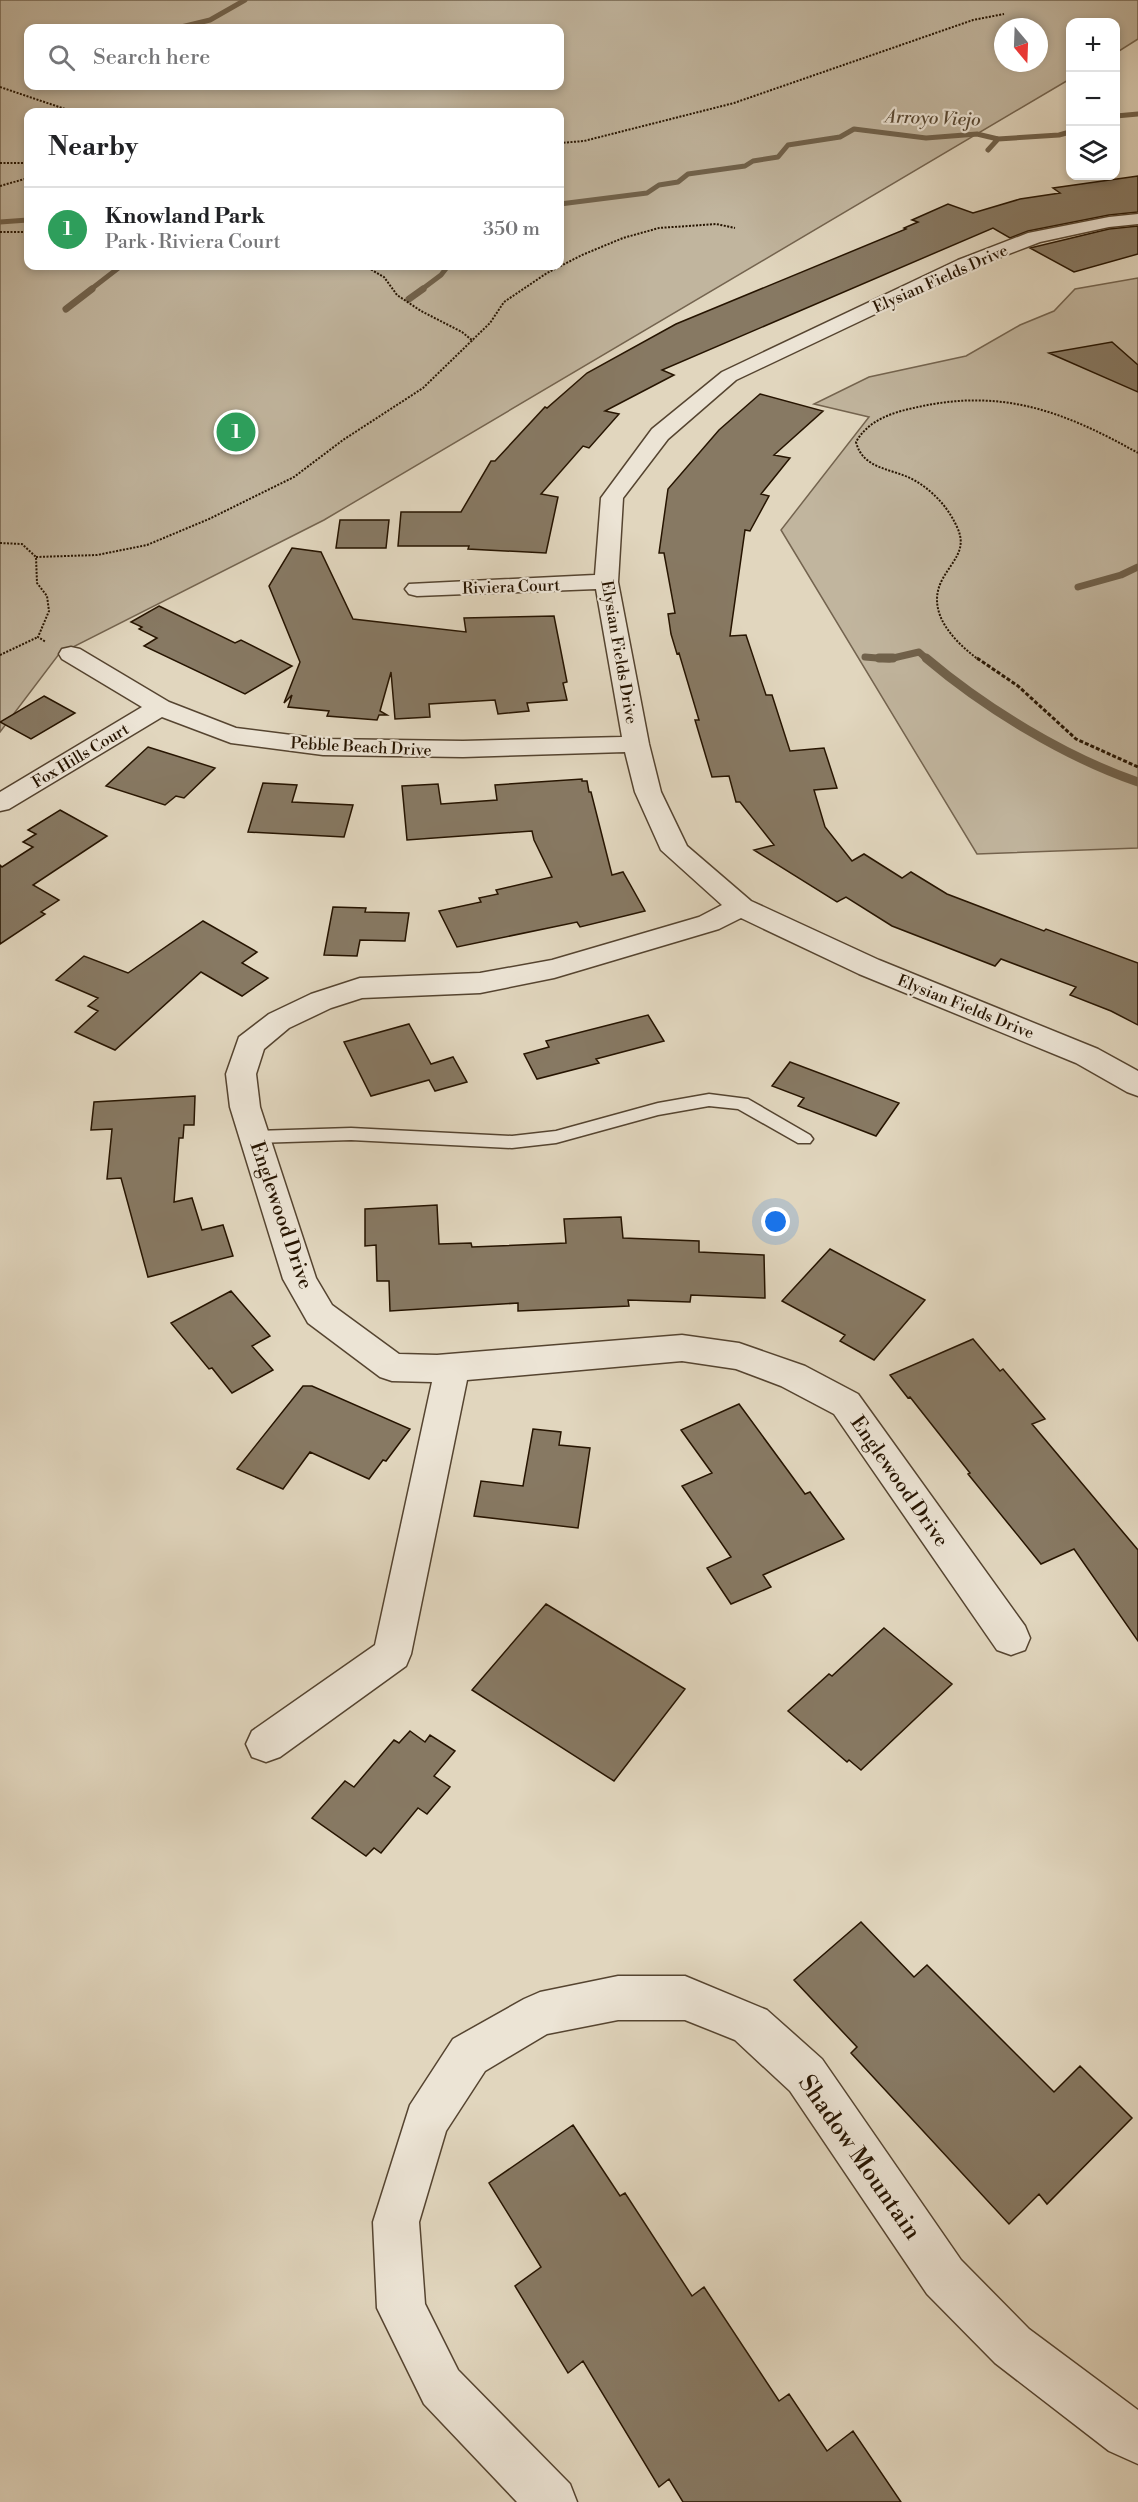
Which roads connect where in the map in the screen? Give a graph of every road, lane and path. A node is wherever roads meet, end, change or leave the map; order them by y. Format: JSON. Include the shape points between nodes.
{"nodes":[{"id":1,"x":1004,"y":14,"type":"dead end"},
{"id":2,"x":0,"y":87,"type":"edge"},
{"id":3,"x":62,"y":108,"type":"edge"},
{"id":4,"x":564,"y":143,"type":"edge"},
{"id":5,"x":0,"y":163,"type":"edge"},
{"id":6,"x":24,"y":164,"type":"edge"},
{"id":7,"x":24,"y":179,"type":"edge"},
{"id":8,"x":0,"y":186,"type":"edge"},
{"id":9,"x":1138,"y":219,"type":"edge"},
{"id":10,"x":735,"y":228,"type":"dead end"},
{"id":11,"x":0,"y":232,"type":"edge"},
{"id":12,"x":24,"y":232,"type":"edge"},
{"id":13,"x":564,"y":264,"type":"edge"},
{"id":14,"x":372,"y":270,"type":"edge"},
{"id":15,"x":553,"y":270,"type":"edge"},
{"id":16,"x":473,"y":341,"type":"junction"},
{"id":17,"x":1138,"y":453,"type":"edge"},
{"id":18,"x":0,"y":543,"type":"edge"},
{"id":19,"x":36,"y":557,"type":"junction"},
{"id":20,"x":606,"y":582,"type":"junction"},
{"id":21,"x":417,"y":589,"type":"dead end"},
{"id":22,"x":38,"y":637,"type":"junction"},
{"id":23,"x":71,"y":654,"type":"joint"},
{"id":24,"x":0,"y":655,"type":"edge"},
{"id":25,"x":159,"y":707,"type":"junction"},
{"id":26,"x":636,"y":744,"type":"junction"},
{"id":27,"x":1138,"y":767,"type":"edge"},
{"id":28,"x":0,"y":803,"type":"edge"},
{"id":29,"x":741,"y":907,"type":"junction"},
{"id":30,"x":1138,"y":1086,"type":"edge"},
{"id":31,"x":255,"y":1137,"type":"junction"},
{"id":32,"x":804,"y":1139,"type":"dead end"},
{"id":33,"x":452,"y":1368,"type":"junction"},
{"id":34,"x":1011,"y":1638,"type":"dead end"},
{"id":35,"x":266,"y":1744,"type":"dead end"},
{"id":36,"x":1138,"y":2439,"type":"edge"},
{"id":37,"x":552,"y":2502,"type":"edge"}],
"edges":[{"from":1,"to":4,"type":"path","via":[[973,20],[734,103]]},
{"from":2,"to":3,"type":"path"},
{"from":5,"to":6,"type":"path"},
{"from":7,"to":8,"type":"path"},
{"from":9,"to":20,"type":"street","name":"Elysian Fields Drive","via":[[1035,237],[956,268],[729,376],[660,434],[612,498]]},
{"from":10,"to":13,"type":"path","via":[[716,224],[659,228],[623,238]]},
{"from":11,"to":12,"type":"path"},
{"from":14,"to":16,"type":"path","via":[[384,277],[397,295]]},
{"from":15,"to":16,"type":"path","via":[[504,302]]},
{"from":16,"to":19,"type":"path","via":[[423,388],[294,477],[147,545],[97,555]]},
{"from":17,"to":27,"type":"path","via":[[1054,411],[1005,400],[954,400],[890,414],[872,424],[856,442],[860,455],[870,464],[929,490],[961,530],[962,549],[939,586],[937,603],[942,621],[956,640],[1020,687],[1074,738]]},
{"from":18,"to":19,"type":"path","via":[[22,544]]},
{"from":19,"to":22,"type":"path","via":[[37,583],[47,596],[49,611]]},
{"from":20,"to":21,"type":"street","name":"Riviera Court"},
{"from":20,"to":26,"type":"street","name":"Elysian Fields Drive"},
{"from":22,"to":23,"type":"path"},
{"from":22,"to":24,"type":"path"},
{"from":23,"to":25,"type":"street","name":"Pebble Beach Drive"},
{"from":25,"to":26,"type":"street","name":"Pebble Beach Drive","via":[[231,735],[323,747],[463,749]]},
{"from":25,"to":28,"type":"street","name":"Fox Hills Court"},
{"from":26,"to":29,"type":"street","name":"Elysian Fields Drive","via":[[648,792],[675,850]]},
{"from":29,"to":30,"type":"street","name":"Elysian Fields Drive","via":[[869,967],[1087,1056]]},
{"from":29,"to":31,"type":"street","name":"Englewood Drive","via":[[709,922],[554,969],[480,983],[360,988],[279,1020],[250,1044],[241,1074],[245,1107]]},
{"from":31,"to":32,"type":"lane","via":[[351,1134],[512,1142],[555,1137],[658,1109],[709,1100],[742,1103]]},
{"from":31,"to":33,"type":"street","name":"Englewood Drive","via":[[300,1278],[320,1314],[392,1367]]},
{"from":33,"to":34,"type":"street","name":"Englewood Drive","via":[[682,1348],[738,1356],[793,1376],[846,1404]]},
{"from":33,"to":35,"type":"street","via":[[392,1654]]},
{"from":36,"to":37,"type":"street","name":"Shadow Mountain","via":[[1012,2346],[944,2277],[806,2075],[751,2025],[685,1998],[618,1998],[540,2014],[469,2055],[426,2121],[396,2222],[401,2308],[441,2387]]}]}
